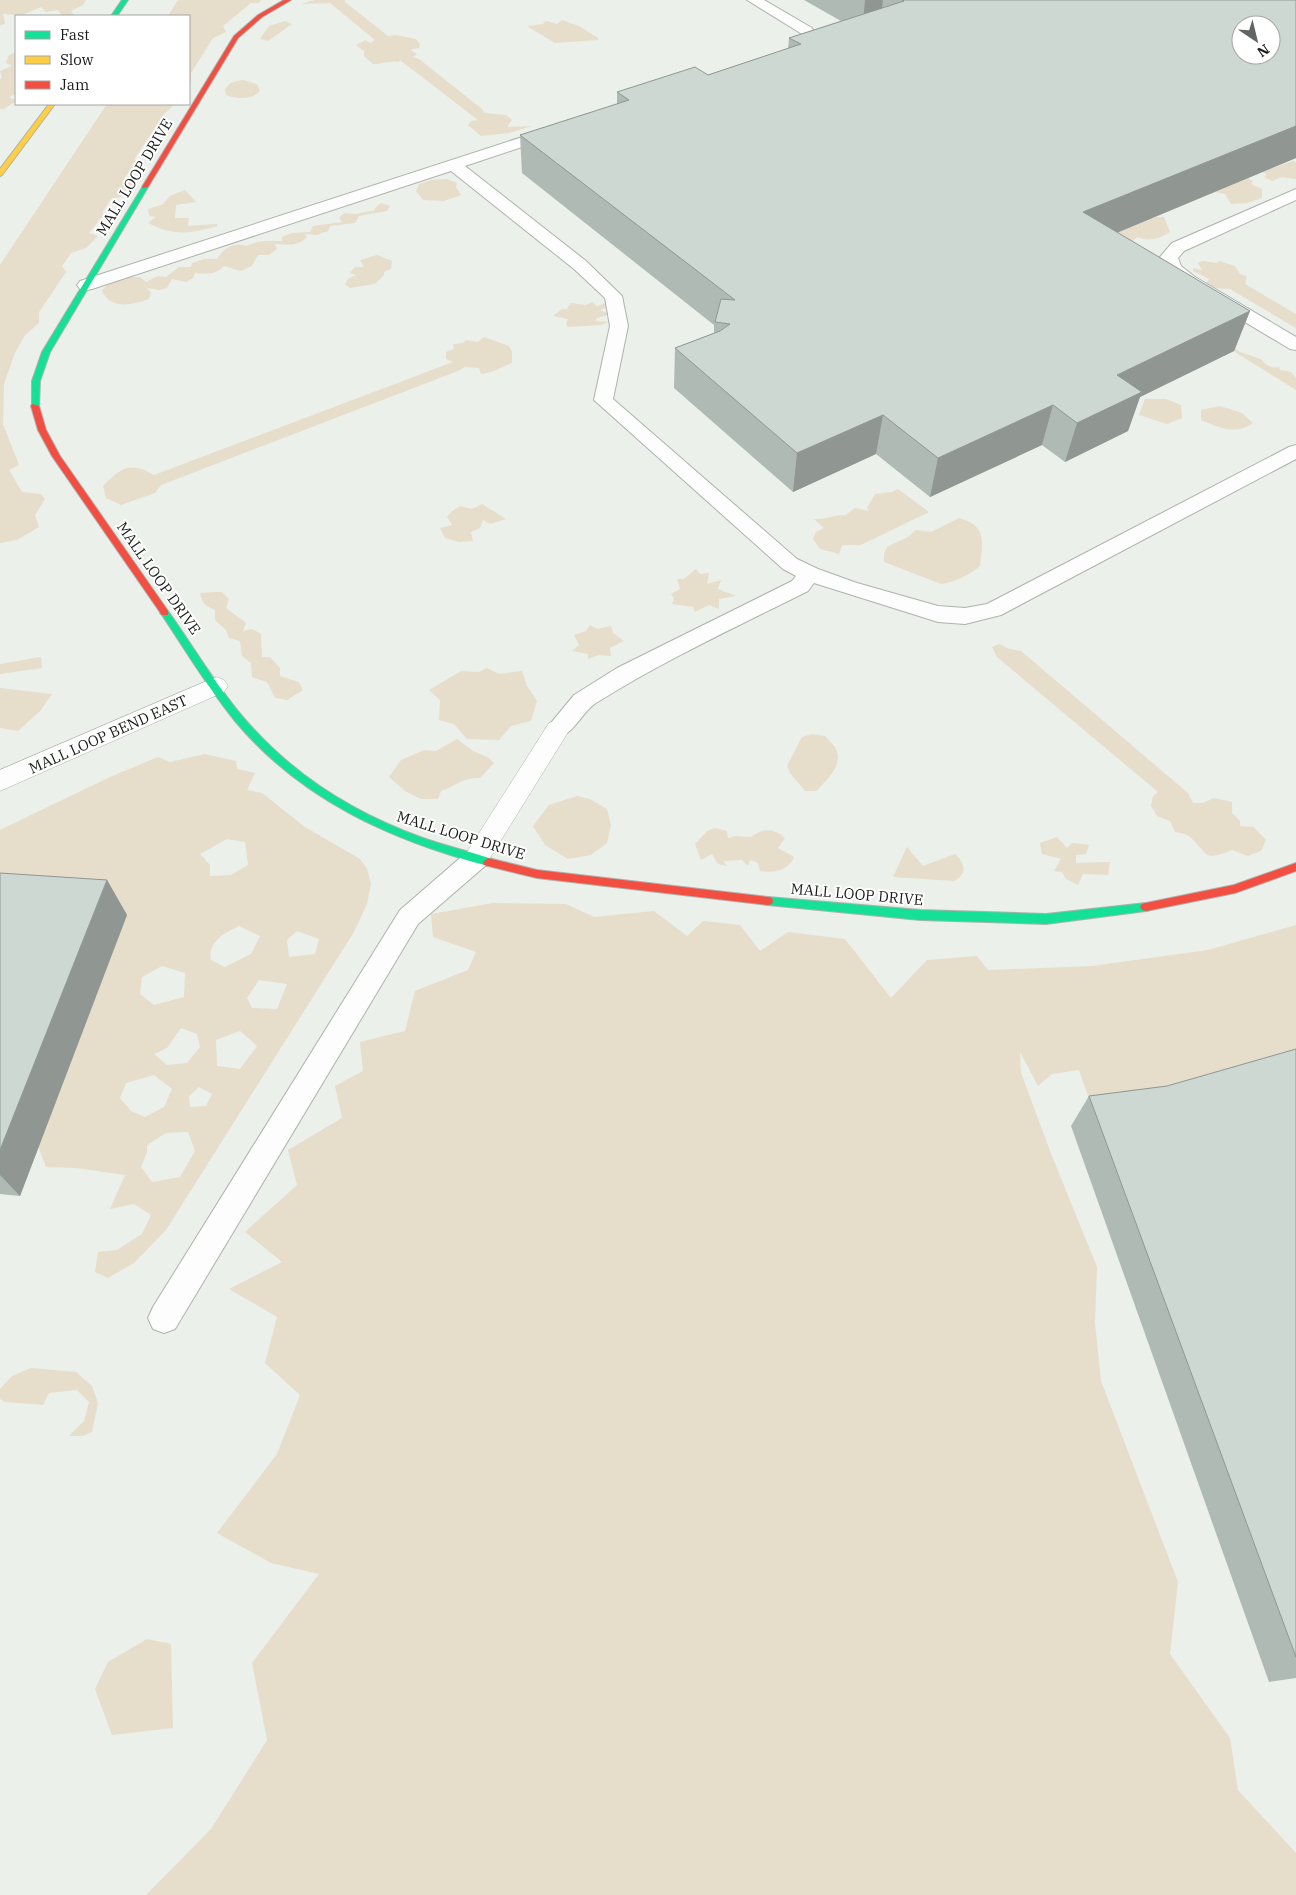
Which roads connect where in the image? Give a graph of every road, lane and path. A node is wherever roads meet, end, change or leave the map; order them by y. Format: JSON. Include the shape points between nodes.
{"nodes":[{"id":1,"x":125,"y":0,"type":"edge"},
{"id":2,"x":288,"y":0,"type":"edge"},
{"id":3,"x":754,"y":0,"type":"edge"},
{"id":4,"x":115,"y":15,"type":"edge"},
{"id":5,"x":782,"y":60,"type":"edge"},
{"id":6,"x":51,"y":105,"type":"edge"},
{"id":7,"x":569,"y":128,"type":"edge"},
{"id":8,"x":454,"y":164,"type":"junction"},
{"id":9,"x":2,"y":169,"type":"edge"},
{"id":10,"x":1296,"y":194,"type":"edge"},
{"id":11,"x":86,"y":285,"type":"junction"},
{"id":12,"x":1296,"y":345,"type":"edge"},
{"id":13,"x":1296,"y":452,"type":"edge"},
{"id":14,"x":810,"y":574,"type":"junction"},
{"id":15,"x":216,"y":686,"type":"junction"},
{"id":16,"x":558,"y":729,"type":"joint"},
{"id":17,"x":0,"y":781,"type":"edge"},
{"id":18,"x":476,"y":859,"type":"junction"},
{"id":19,"x":1296,"y":868,"type":"edge"},
{"id":20,"x":164,"y":1318,"type":"dead end"}],
"edges":[{"from":1,"to":4,"type":"street"},
{"from":2,"to":11,"type":"street","name":"MALL LOOP DRIVE","via":[[255,19],[236,37]]},
{"from":3,"to":5,"type":"lane","via":[[807,31],[814,42],[803,53]]},
{"from":6,"to":9,"type":"street"},
{"from":7,"to":8,"type":"lane"},
{"from":8,"to":11,"type":"lane"},
{"from":8,"to":14,"type":"lane","via":[[580,265],[613,296],[619,326],[603,400],[783,558]]},
{"from":10,"to":12,"type":"lane","via":[[1178,247],[1169,257],[1174,268],[1188,281]]},
{"from":11,"to":15,"type":"street","name":"MALL LOOP DRIVE","via":[[46,352],[36,383],[36,412],[56,456]]},
{"from":13,"to":14,"type":"lane","via":[[992,610],[965,616],[938,614]]},
{"from":14,"to":16,"type":"lane","via":[[800,586],[625,674],[582,701]]},
{"from":15,"to":17,"type":"street","name":"MALL LOOP BEND EAST"},
{"from":15,"to":18,"type":"street","name":"MALL LOOP DRIVE","via":[[239,719],[268,751],[332,801],[401,835]]},
{"from":16,"to":18,"type":"street"},
{"from":18,"to":19,"type":"street","name":"MALL LOOP DRIVE","via":[[537,874],[761,900],[920,915],[1046,919],[1183,900],[1235,889]]},
{"from":18,"to":20,"type":"lane","via":[[409,917]]}]}
